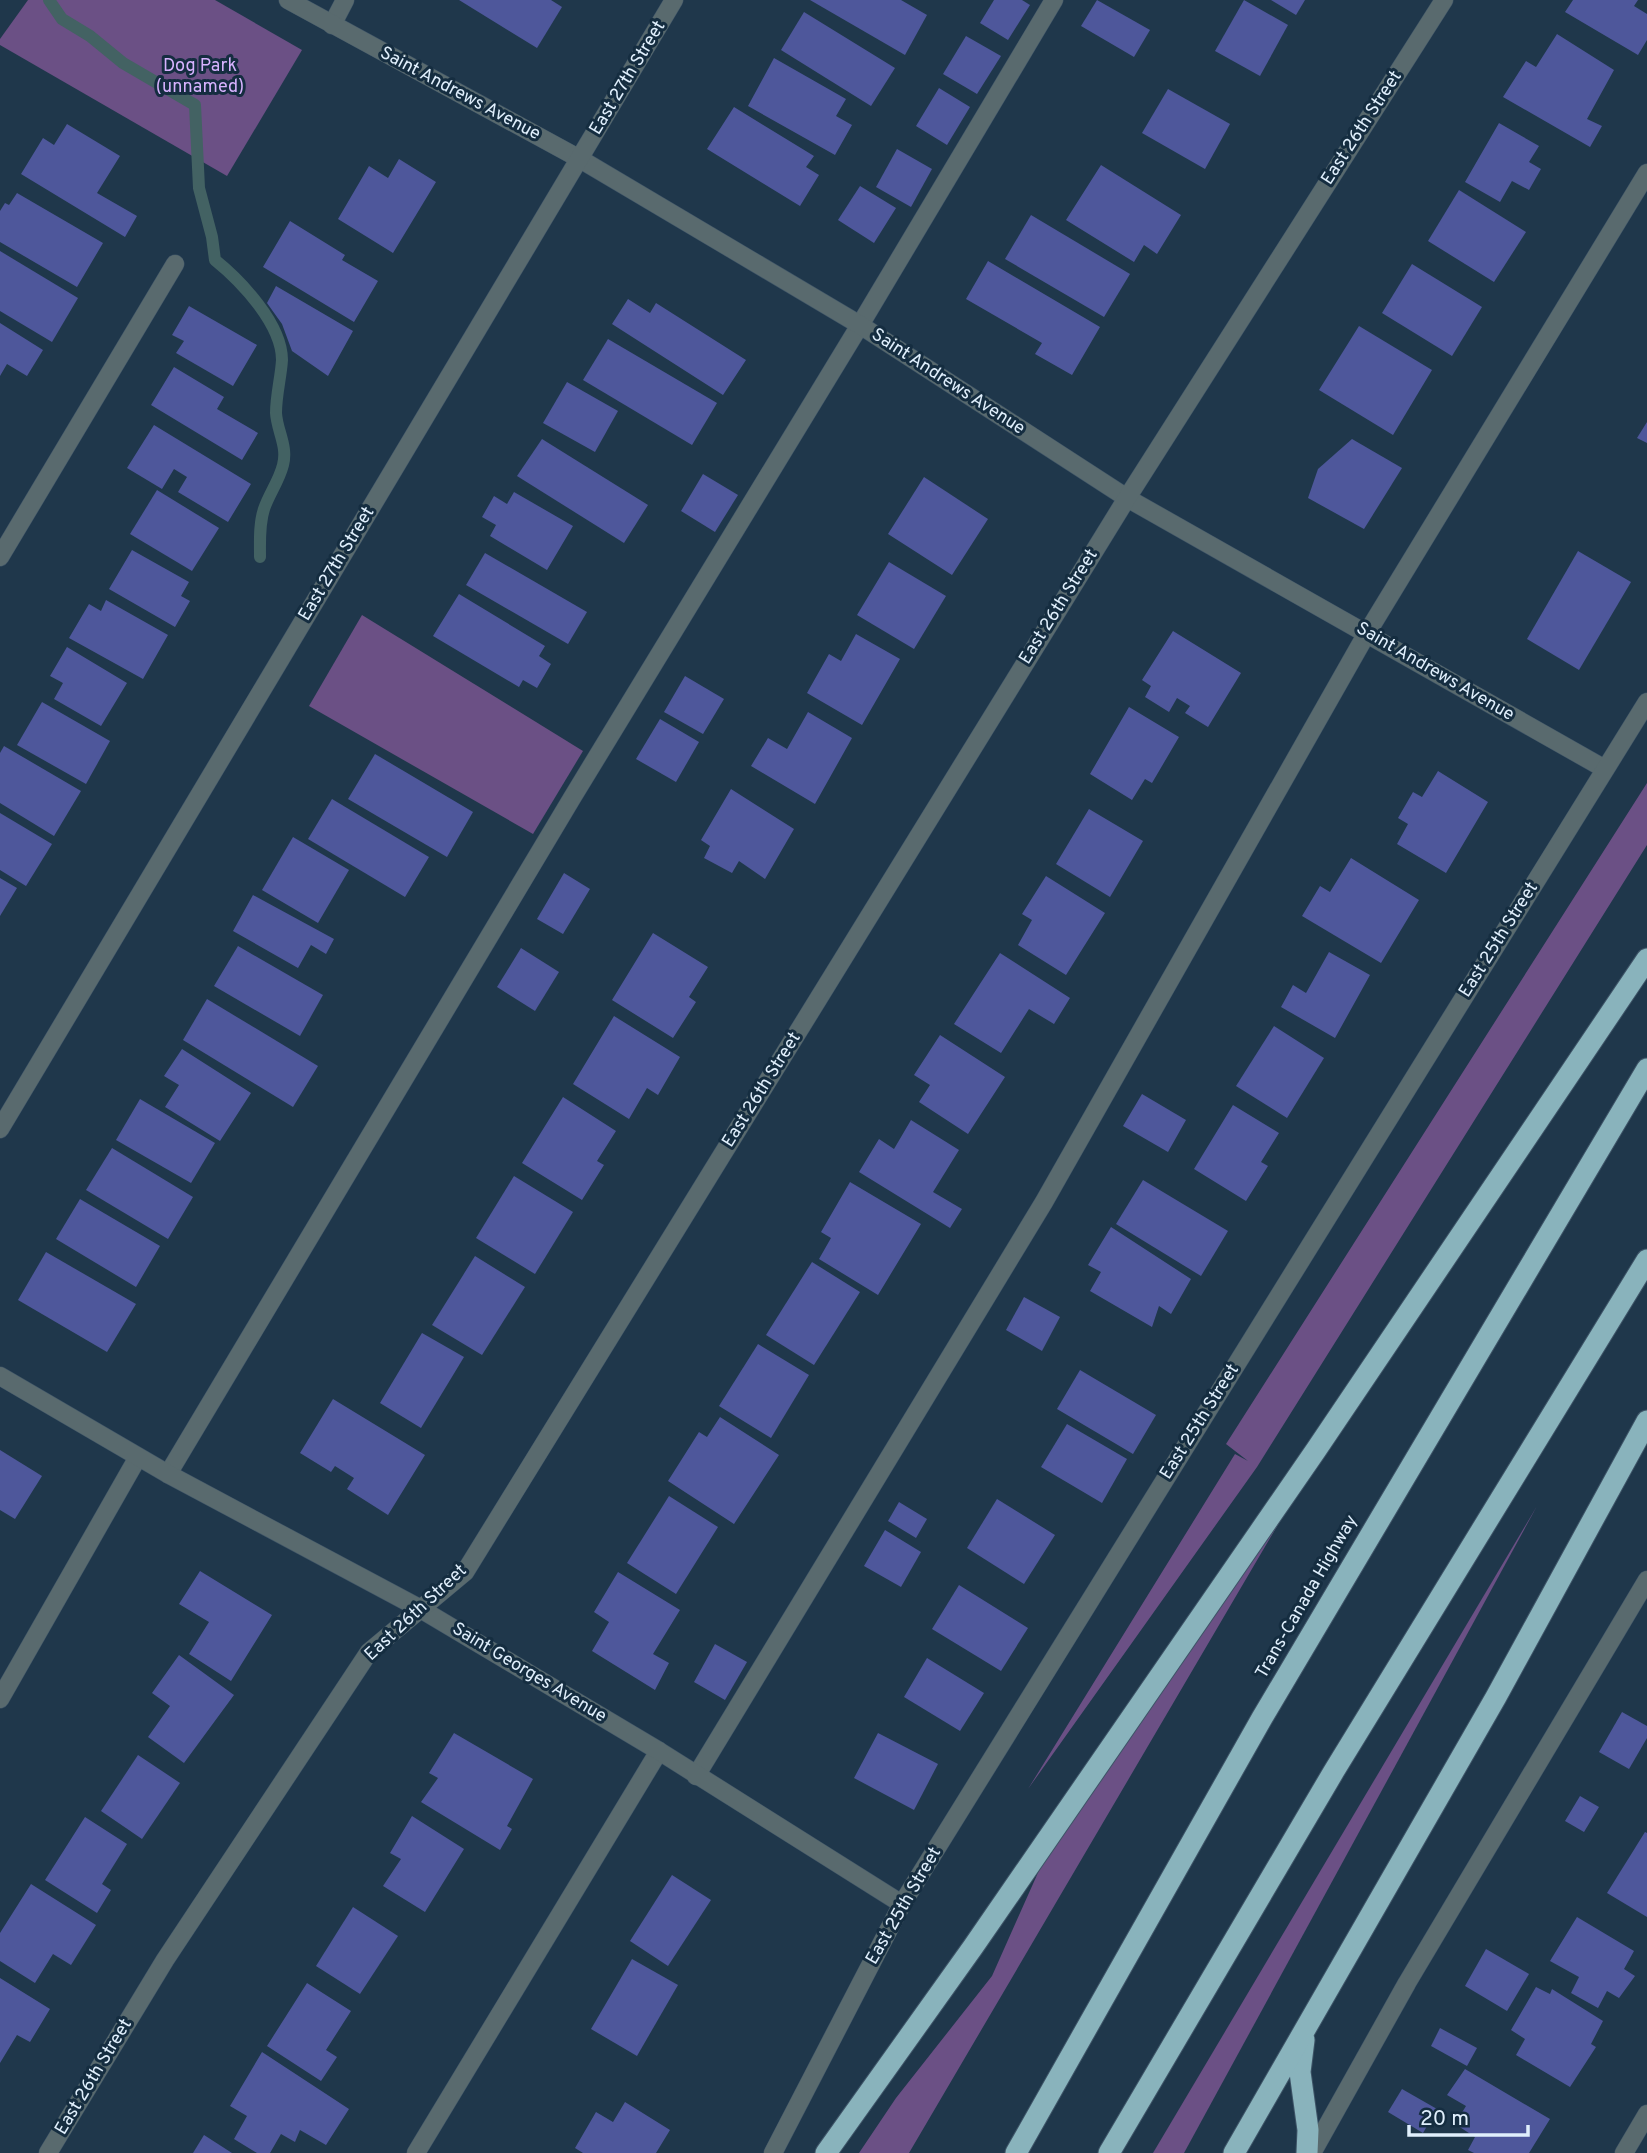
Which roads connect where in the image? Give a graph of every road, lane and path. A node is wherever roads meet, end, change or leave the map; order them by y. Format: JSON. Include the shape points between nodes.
{"nodes":[{"id":1,"x":288,"y":0,"type":"edge"},
{"id":2,"x":345,"y":0,"type":"edge"},
{"id":3,"x":674,"y":0,"type":"edge"},
{"id":4,"x":1054,"y":0,"type":"edge"},
{"id":5,"x":1444,"y":0,"type":"edge"},
{"id":6,"x":332,"y":25,"type":"junction"},
{"id":7,"x":580,"y":159,"type":"junction"},
{"id":8,"x":1647,"y":173,"type":"edge"},
{"id":9,"x":175,"y":264,"type":"dead end"},
{"id":10,"x":860,"y":325,"type":"junction"},
{"id":11,"x":1127,"y":498,"type":"junction"},
{"id":12,"x":0,"y":558,"type":"edge"},
{"id":13,"x":1367,"y":633,"type":"junction"},
{"id":14,"x":1647,"y":702,"type":"edge"},
{"id":15,"x":1605,"y":769,"type":"junction"},
{"id":16,"x":1647,"y":959,"type":"edge"},
{"id":17,"x":1647,"y":1069,"type":"edge"},
{"id":18,"x":0,"y":1129,"type":"edge"},
{"id":19,"x":1647,"y":1260,"type":"edge"},
{"id":20,"x":0,"y":1376,"type":"edge"},
{"id":21,"x":1647,"y":1421,"type":"edge"},
{"id":22,"x":138,"y":1457,"type":"junction"},
{"id":23,"x":168,"y":1475,"type":"junction"},
{"id":24,"x":1647,"y":1580,"type":"edge"},
{"id":25,"x":419,"y":1608,"type":"junction"},
{"id":26,"x":0,"y":1699,"type":"edge"},
{"id":27,"x":659,"y":1751,"type":"junction"},
{"id":28,"x":696,"y":1776,"type":"junction"},
{"id":29,"x":902,"y":1904,"type":"junction"},
{"id":30,"x":1306,"y":2029,"type":"junction"},
{"id":31,"x":1647,"y":2114,"type":"edge"},
{"id":32,"x":48,"y":2153,"type":"edge"},
{"id":33,"x":416,"y":2153,"type":"edge"},
{"id":34,"x":773,"y":2153,"type":"edge"},
{"id":35,"x":826,"y":2153,"type":"edge"},
{"id":36,"x":1016,"y":2153,"type":"edge"},
{"id":37,"x":1109,"y":2153,"type":"edge"},
{"id":38,"x":1234,"y":2153,"type":"edge"},
{"id":39,"x":1309,"y":2153,"type":"edge"},
{"id":40,"x":1624,"y":2153,"type":"edge"}],
"edges":[{"from":1,"to":6,"type":"street","name":"Saint Andrews Avenue"},
{"from":2,"to":6,"type":"street"},
{"from":3,"to":7,"type":"street","name":"East 27th Street"},
{"from":4,"to":10,"type":"street"},
{"from":5,"to":11,"type":"street","name":"East 26th Street"},
{"from":6,"to":7,"type":"street","name":"Saint Andrews Avenue"},
{"from":7,"to":10,"type":"street","name":"Saint Andrews Avenue"},
{"from":7,"to":18,"type":"street","name":"East 27th Street"},
{"from":8,"to":13,"type":"street"},
{"from":9,"to":12,"type":"street"},
{"from":10,"to":11,"type":"street","name":"Saint Andrews Avenue"},
{"from":10,"to":23,"type":"street"},
{"from":11,"to":13,"type":"street","name":"Saint Andrews Avenue"},
{"from":11,"to":25,"type":"street","name":"East 26th Street","via":[[465,1572]]},
{"from":13,"to":15,"type":"street","name":"Saint Andrews Avenue"},
{"from":13,"to":28,"type":"street","via":[[1044,1202]]},
{"from":14,"to":15,"type":"street","name":"East 25th Street"},
{"from":15,"to":29,"type":"street","name":"East 25th Street"},
{"from":16,"to":35,"type":"highway","via":[[1316,1450]]},
{"from":17,"to":36,"type":"highway","name":"Trans-Canada Highway","via":[[1269,1706]]},
{"from":19,"to":37,"type":"highway","via":[[1334,1771]]},
{"from":20,"to":22,"type":"street","name":"Saint Georges Avenue"},
{"from":21,"to":30,"type":"highway"},
{"from":22,"to":23,"type":"street","name":"Saint Georges Avenue"},
{"from":22,"to":26,"type":"street"},
{"from":23,"to":25,"type":"street","name":"Saint Georges Avenue"},
{"from":24,"to":39,"type":"street"},
{"from":25,"to":27,"type":"street","name":"Saint Georges Avenue"},
{"from":25,"to":32,"type":"street","name":"East 26th Street","via":[[369,1652],[165,1960]]},
{"from":27,"to":28,"type":"street","name":"Saint Georges Avenue"},
{"from":27,"to":33,"type":"street"},
{"from":28,"to":29,"type":"street","name":"Saint Georges Avenue"},
{"from":29,"to":34,"type":"street","name":"East 25th Street"},
{"from":30,"to":38,"type":"highway"},
{"from":30,"to":39,"type":"highway","via":[[1300,2071]]},
{"from":31,"to":40,"type":"street"}]}
